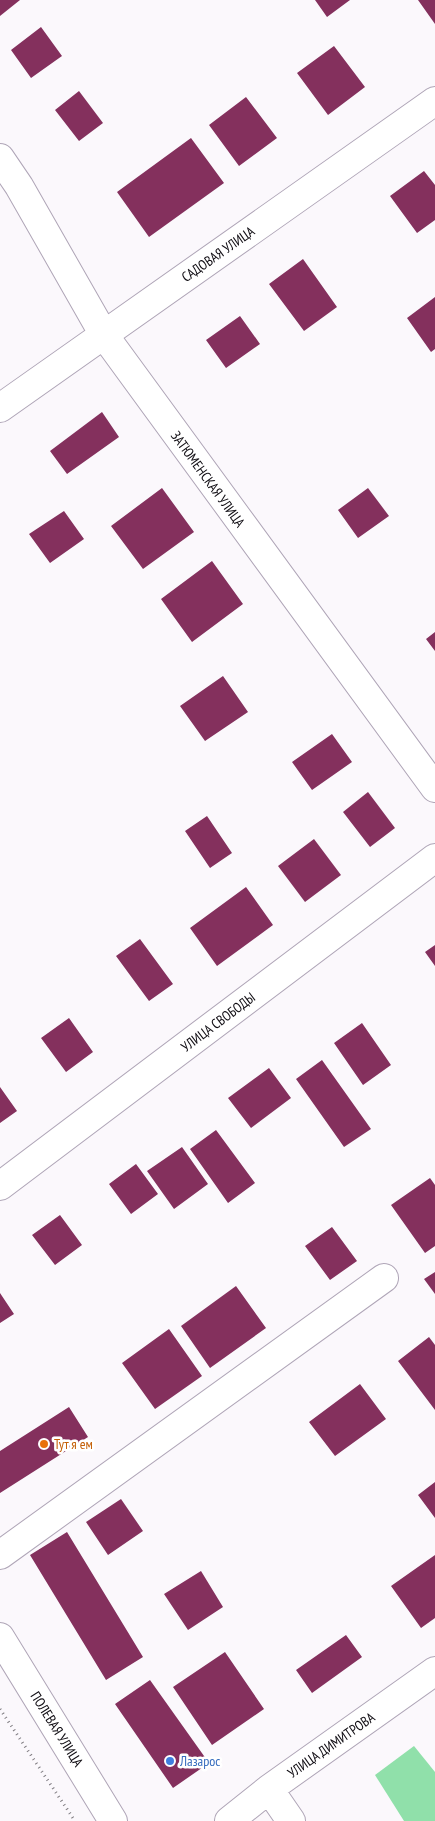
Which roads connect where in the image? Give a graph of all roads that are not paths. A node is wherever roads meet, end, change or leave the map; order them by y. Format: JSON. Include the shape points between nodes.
{"nodes":[{"id":1,"x":435,"y":101,"type":"edge"},
{"id":2,"x":0,"y":158,"type":"edge"},
{"id":3,"x":9,"y":192,"type":"edge"},
{"id":4,"x":104,"y":335,"type":"junction"},
{"id":5,"x":0,"y":408,"type":"edge"},
{"id":6,"x":435,"y":788,"type":"edge"},
{"id":7,"x":435,"y":858,"type":"edge"},
{"id":8,"x":0,"y":1186,"type":"edge"},
{"id":9,"x":384,"y":1278,"type":"dead end"},
{"id":10,"x":0,"y":1555,"type":"edge"},
{"id":11,"x":0,"y":1637,"type":"edge"},
{"id":12,"x":435,"y":1671,"type":"edge"},
{"id":13,"x":270,"y":1789,"type":"junction"},
{"id":14,"x":113,"y":1821,"type":"edge"},
{"id":15,"x":229,"y":1821,"type":"edge"},
{"id":16,"x":291,"y":1821,"type":"edge"}],
"edges":[{"from":1,"to":4,"type":"street","name":"САДОВАЯ УЛИЦА"},
{"from":2,"to":3,"type":"street","name":"ЗАТЮМЕНСКАЯ УЛИЦА"},
{"from":3,"to":4,"type":"street","name":"ЗАТЮМЕНСКАЯ УЛИЦА"},
{"from":4,"to":5,"type":"street","name":"САДОВАЯ УЛИЦА"},
{"from":4,"to":6,"type":"street","name":"ЗАТЮМЕНСКАЯ УЛИЦА"},
{"from":7,"to":8,"type":"street","name":"УЛИЦА СВОБОДЫ"},
{"from":9,"to":10,"type":"street"},
{"from":11,"to":14,"type":"street","name":"ПОЛЕВАЯ УЛИЦА"},
{"from":12,"to":13,"type":"street","name":"УЛИЦА ДИМИТРОВА"},
{"from":13,"to":15,"type":"street","name":"УЛИЦА ДИМИТРОВА"},
{"from":13,"to":16,"type":"street"}]}
